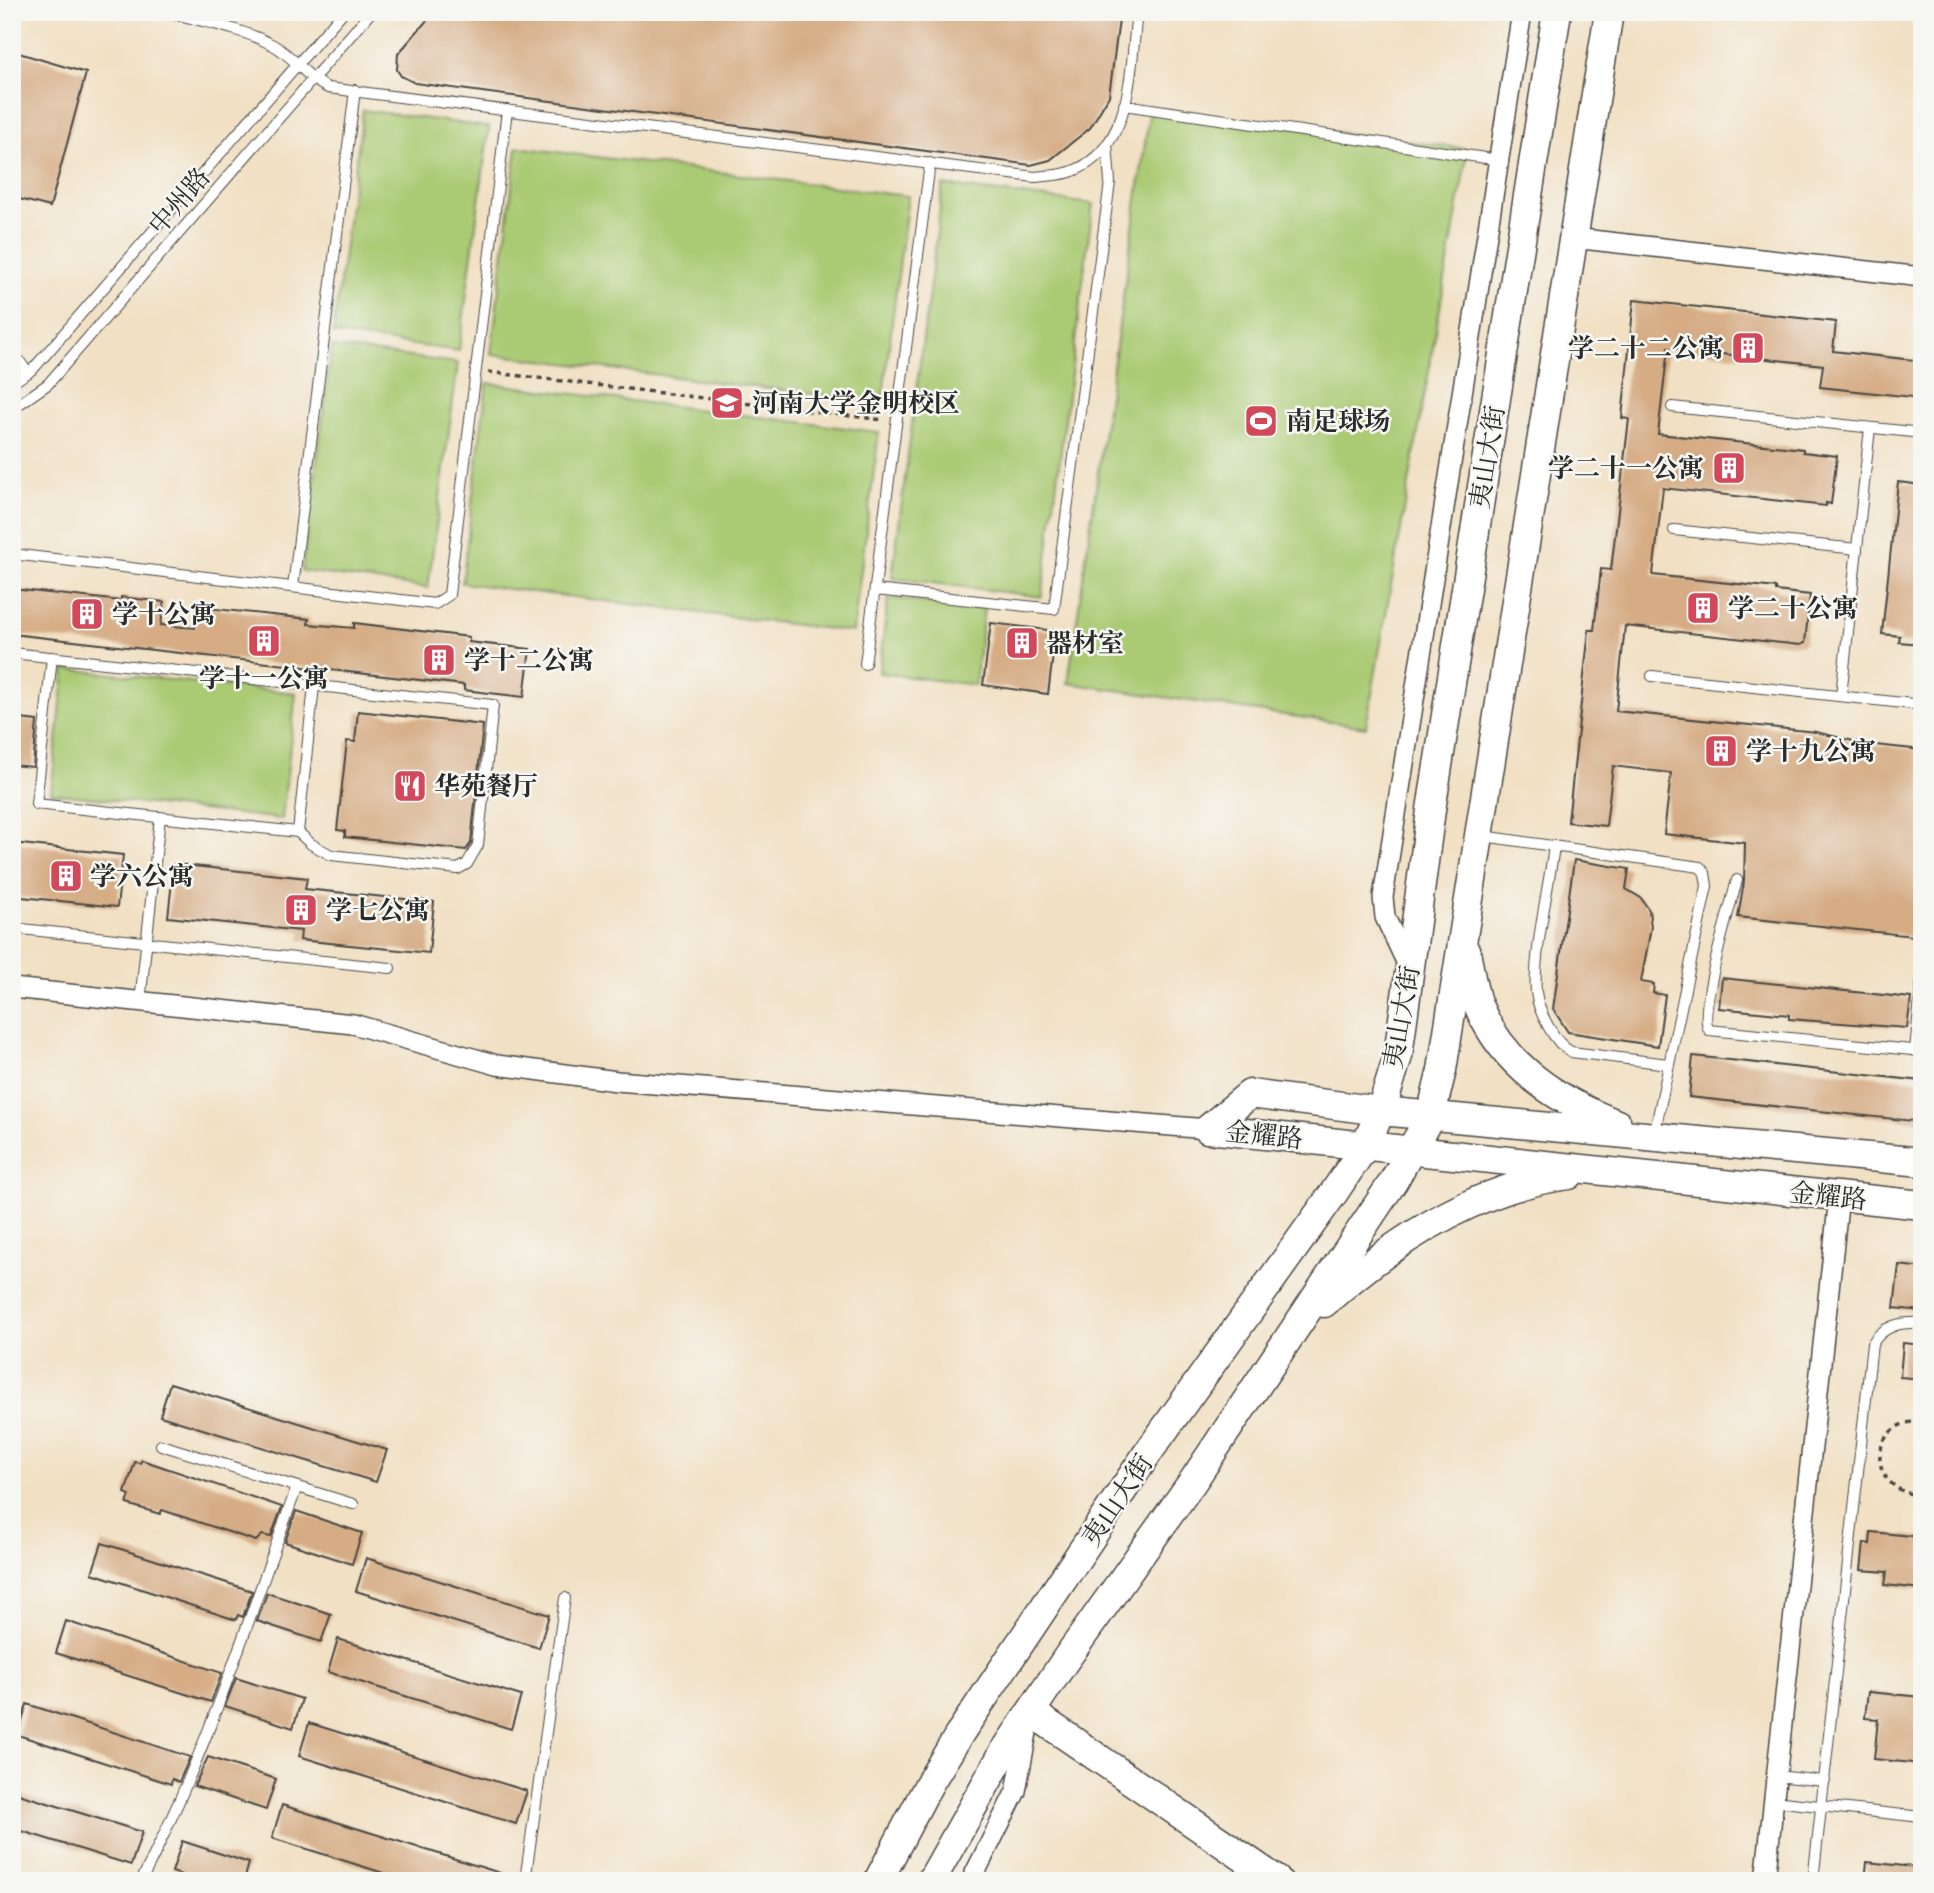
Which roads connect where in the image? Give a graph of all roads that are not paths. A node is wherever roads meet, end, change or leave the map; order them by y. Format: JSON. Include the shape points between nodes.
{"nodes":[{"id":1,"x":168,"y":12,"type":"edge"},
{"id":2,"x":343,"y":12,"type":"edge"},
{"id":3,"x":371,"y":12,"type":"edge"},
{"id":4,"x":1138,"y":12,"type":"edge"},
{"id":5,"x":1522,"y":12,"type":"edge"},
{"id":6,"x":1557,"y":12,"type":"edge"},
{"id":7,"x":1609,"y":12,"type":"edge"},
{"id":8,"x":298,"y":65,"type":"junction"},
{"id":9,"x":312,"y":80,"type":"junction"},
{"id":10,"x":355,"y":90,"type":"junction"},
{"id":11,"x":1124,"y":105,"type":"junction"},
{"id":12,"x":507,"y":110,"type":"junction"},
{"id":13,"x":1107,"y":144,"type":"junction"},
{"id":14,"x":1499,"y":160,"type":"junction"},
{"id":15,"x":930,"y":163,"type":"junction"},
{"id":16,"x":1573,"y":238,"type":"junction"},
{"id":17,"x":1922,"y":277,"type":"edge"},
{"id":18,"x":12,"y":351,"type":"edge"},
{"id":19,"x":28,"y":373,"type":"junction"},
{"id":20,"x":12,"y":383,"type":"edge"},
{"id":21,"x":1672,"y":407,"type":"dead end"},
{"id":22,"x":12,"y":409,"type":"edge"},
{"id":23,"x":1870,"y":428,"type":"junction"},
{"id":24,"x":1922,"y":433,"type":"edge"},
{"id":25,"x":1674,"y":530,"type":"dead end"},
{"id":26,"x":1857,"y":549,"type":"junction"},
{"id":27,"x":12,"y":554,"type":"edge"},
{"id":28,"x":293,"y":587,"type":"junction"},
{"id":29,"x":875,"y":590,"type":"junction"},
{"id":30,"x":12,"y":653,"type":"edge"},
{"id":31,"x":52,"y":657,"type":"junction"},
{"id":32,"x":865,"y":664,"type":"dead end"},
{"id":33,"x":1652,"y":676,"type":"dead end"},
{"id":34,"x":314,"y":686,"type":"junction"},
{"id":35,"x":1841,"y":696,"type":"junction"},
{"id":36,"x":1922,"y":705,"type":"edge"},
{"id":37,"x":159,"y":817,"type":"junction"},
{"id":38,"x":298,"y":832,"type":"junction"},
{"id":39,"x":1479,"y":835,"type":"junction"},
{"id":40,"x":1554,"y":846,"type":"junction"},
{"id":41,"x":1737,"y":880,"type":"dead end"},
{"id":42,"x":12,"y":928,"type":"edge"},
{"id":43,"x":1463,"y":938,"type":"junction"},
{"id":44,"x":146,"y":942,"type":"junction"},
{"id":45,"x":390,"y":968,"type":"dead end"},
{"id":46,"x":1409,"y":968,"type":"junction"},
{"id":47,"x":1922,"y":978,"type":"edge"},
{"id":48,"x":12,"y":988,"type":"edge"},
{"id":49,"x":140,"y":1002,"type":"junction"},
{"id":50,"x":1918,"y":1051,"type":"edge"},
{"id":51,"x":1668,"y":1064,"type":"junction"},
{"id":52,"x":1381,"y":1111,"type":"junction"},
{"id":53,"x":1431,"y":1115,"type":"junction"},
{"id":54,"x":1208,"y":1129,"type":"junction"},
{"id":55,"x":1648,"y":1135,"type":"junction"},
{"id":56,"x":1365,"y":1146,"type":"junction"},
{"id":57,"x":1411,"y":1151,"type":"junction"},
{"id":58,"x":1922,"y":1162,"type":"edge"},
{"id":59,"x":1607,"y":1170,"type":"junction"},
{"id":60,"x":1839,"y":1197,"type":"junction"},
{"id":61,"x":1922,"y":1205,"type":"edge"},
{"id":62,"x":1922,"y":1324,"type":"edge"},
{"id":63,"x":1293,"y":1331,"type":"junction"},
{"id":64,"x":161,"y":1445,"type":"dead end"},
{"id":65,"x":297,"y":1487,"type":"junction"},
{"id":66,"x":353,"y":1504,"type":"dead end"},
{"id":67,"x":565,"y":1598,"type":"dead end"},
{"id":68,"x":1031,"y":1712,"type":"junction"},
{"id":69,"x":1776,"y":1776,"type":"junction"},
{"id":70,"x":1825,"y":1781,"type":"junction"},
{"id":71,"x":1773,"y":1801,"type":"junction"},
{"id":72,"x":1822,"y":1807,"type":"junction"},
{"id":73,"x":1922,"y":1818,"type":"edge"},
{"id":74,"x":141,"y":1881,"type":"edge"},
{"id":75,"x":525,"y":1881,"type":"edge"},
{"id":76,"x":878,"y":1881,"type":"edge"},
{"id":77,"x":932,"y":1881,"type":"edge"},
{"id":78,"x":971,"y":1881,"type":"edge"},
{"id":79,"x":1278,"y":1881,"type":"edge"},
{"id":80,"x":1765,"y":1881,"type":"edge"},
{"id":81,"x":1813,"y":1881,"type":"edge"}],
"edges":[{"from":1,"to":8,"type":"lane","via":[[253,36],[276,46]]},
{"from":2,"to":8,"type":"lane","name":"中州路"},
{"from":3,"to":9,"type":"lane","name":"中州路"},
{"from":4,"to":11,"type":"lane"},
{"from":5,"to":14,"type":"street"},
{"from":6,"to":46,"type":"main road","name":"夷山大街"},
{"from":7,"to":16,"type":"main road","name":"夷山大街"},
{"from":8,"to":9,"type":"lane"},
{"from":8,"to":19,"type":"lane","name":"中州路"},
{"from":9,"to":10,"type":"lane","via":[[328,88]]},
{"from":9,"to":22,"type":"lane","name":"中州路","via":[[48,384]]},
{"from":10,"to":12,"type":"lane"},
{"from":10,"to":28,"type":"lane"},
{"from":11,"to":13,"type":"lane","via":[[1122,119]]},
{"from":11,"to":14,"type":"lane"},
{"from":12,"to":15,"type":"lane"},
{"from":12,"to":28,"type":"lane","via":[[449,595],[435,604]]},
{"from":13,"to":15,"type":"lane","via":[[1094,161],[1071,173],[1035,177]]},
{"from":13,"to":29,"type":"lane","via":[[1110,182],[1054,609]]},
{"from":14,"to":46,"type":"street","via":[[1382,897],[1385,916]]},
{"from":15,"to":29,"type":"lane"},
{"from":16,"to":17,"type":"street"},
{"from":16,"to":39,"type":"main road","name":"夷山大街"},
{"from":18,"to":19,"type":"lane"},
{"from":19,"to":20,"type":"lane","name":"中州路"},
{"from":21,"to":23,"type":"lane"},
{"from":23,"to":24,"type":"lane"},
{"from":23,"to":26,"type":"lane"},
{"from":25,"to":26,"type":"lane"},
{"from":26,"to":35,"type":"lane"},
{"from":27,"to":28,"type":"lane"},
{"from":29,"to":32,"type":"lane"},
{"from":30,"to":31,"type":"lane"},
{"from":31,"to":34,"type":"lane"},
{"from":31,"to":37,"type":"lane","via":[[36,804]]},
{"from":33,"to":35,"type":"lane"},
{"from":34,"to":38,"type":"lane"},
{"from":34,"to":38,"type":"lane","via":[[493,705],[478,845],[467,864],[458,869],[331,855]]},
{"from":35,"to":36,"type":"lane"},
{"from":37,"to":38,"type":"lane"},
{"from":37,"to":44,"type":"lane"},
{"from":39,"to":40,"type":"lane"},
{"from":39,"to":43,"type":"main road","name":"夷山大街"},
{"from":40,"to":51,"type":"lane","via":[[1536,980],[1538,1004],[1559,1044],[1571,1052]]},
{"from":40,"to":51,"type":"lane","via":[[1700,867],[1705,873],[1707,886]]},
{"from":41,"to":50,"type":"lane","via":[[1705,1016],[1709,1030]]},
{"from":42,"to":44,"type":"lane"},
{"from":43,"to":53,"type":"main road","name":"夷山大街"},
{"from":43,"to":55,"type":"main road","via":[[1477,1002],[1490,1031],[1514,1062],[1552,1092]]},
{"from":44,"to":45,"type":"lane"},
{"from":44,"to":49,"type":"lane"},
{"from":46,"to":52,"type":"main road","name":"夷山大街","via":[[1398,1056]]},
{"from":47,"to":50,"type":"lane"},
{"from":48,"to":49,"type":"street"},
{"from":49,"to":54,"type":"street","via":[[353,1024],[497,1065],[617,1081]]},
{"from":51,"to":55,"type":"lane"},
{"from":52,"to":53,"type":"main road","name":"金耀路"},
{"from":52,"to":54,"type":"main road","name":"金耀路","via":[[1250,1094]]},
{"from":52,"to":56,"type":"main road","name":"夷山大街"},
{"from":53,"to":55,"type":"main road","name":"金耀路"},
{"from":53,"to":57,"type":"main road","name":"夷山大街"},
{"from":54,"to":56,"type":"main road","name":"金耀路"},
{"from":55,"to":58,"type":"main road","name":"金耀路"},
{"from":56,"to":57,"type":"main road","name":"金耀路"},
{"from":56,"to":76,"type":"main road","name":"夷山大街","via":[[1027,1632],[929,1784]]},
{"from":57,"to":59,"type":"main road","name":"金耀路"},
{"from":57,"to":63,"type":"main road","name":"夷山大街"},
{"from":59,"to":60,"type":"main road","name":"金耀路"},
{"from":59,"to":63,"type":"main road","via":[[1557,1176],[1468,1204],[1362,1269]]},
{"from":60,"to":61,"type":"main road","name":"金耀路"},
{"from":60,"to":69,"type":"street"},
{"from":62,"to":70,"type":"lane","via":[[1893,1325],[1872,1345]]},
{"from":63,"to":68,"type":"main road","name":"夷山大街"},
{"from":64,"to":65,"type":"lane"},
{"from":65,"to":66,"type":"lane"},
{"from":65,"to":74,"type":"lane","via":[[221,1694]]},
{"from":67,"to":75,"type":"lane"},
{"from":68,"to":77,"type":"main road","name":"夷山大街","via":[[970,1808]]},
{"from":68,"to":78,"type":"street","via":[[1016,1791]]},
{"from":68,"to":79,"type":"main road"},
{"from":69,"to":70,"type":"lane"},
{"from":69,"to":71,"type":"street"},
{"from":70,"to":72,"type":"lane"},
{"from":71,"to":72,"type":"lane"},
{"from":71,"to":80,"type":"street"},
{"from":72,"to":73,"type":"lane"},
{"from":72,"to":81,"type":"lane"}]}
